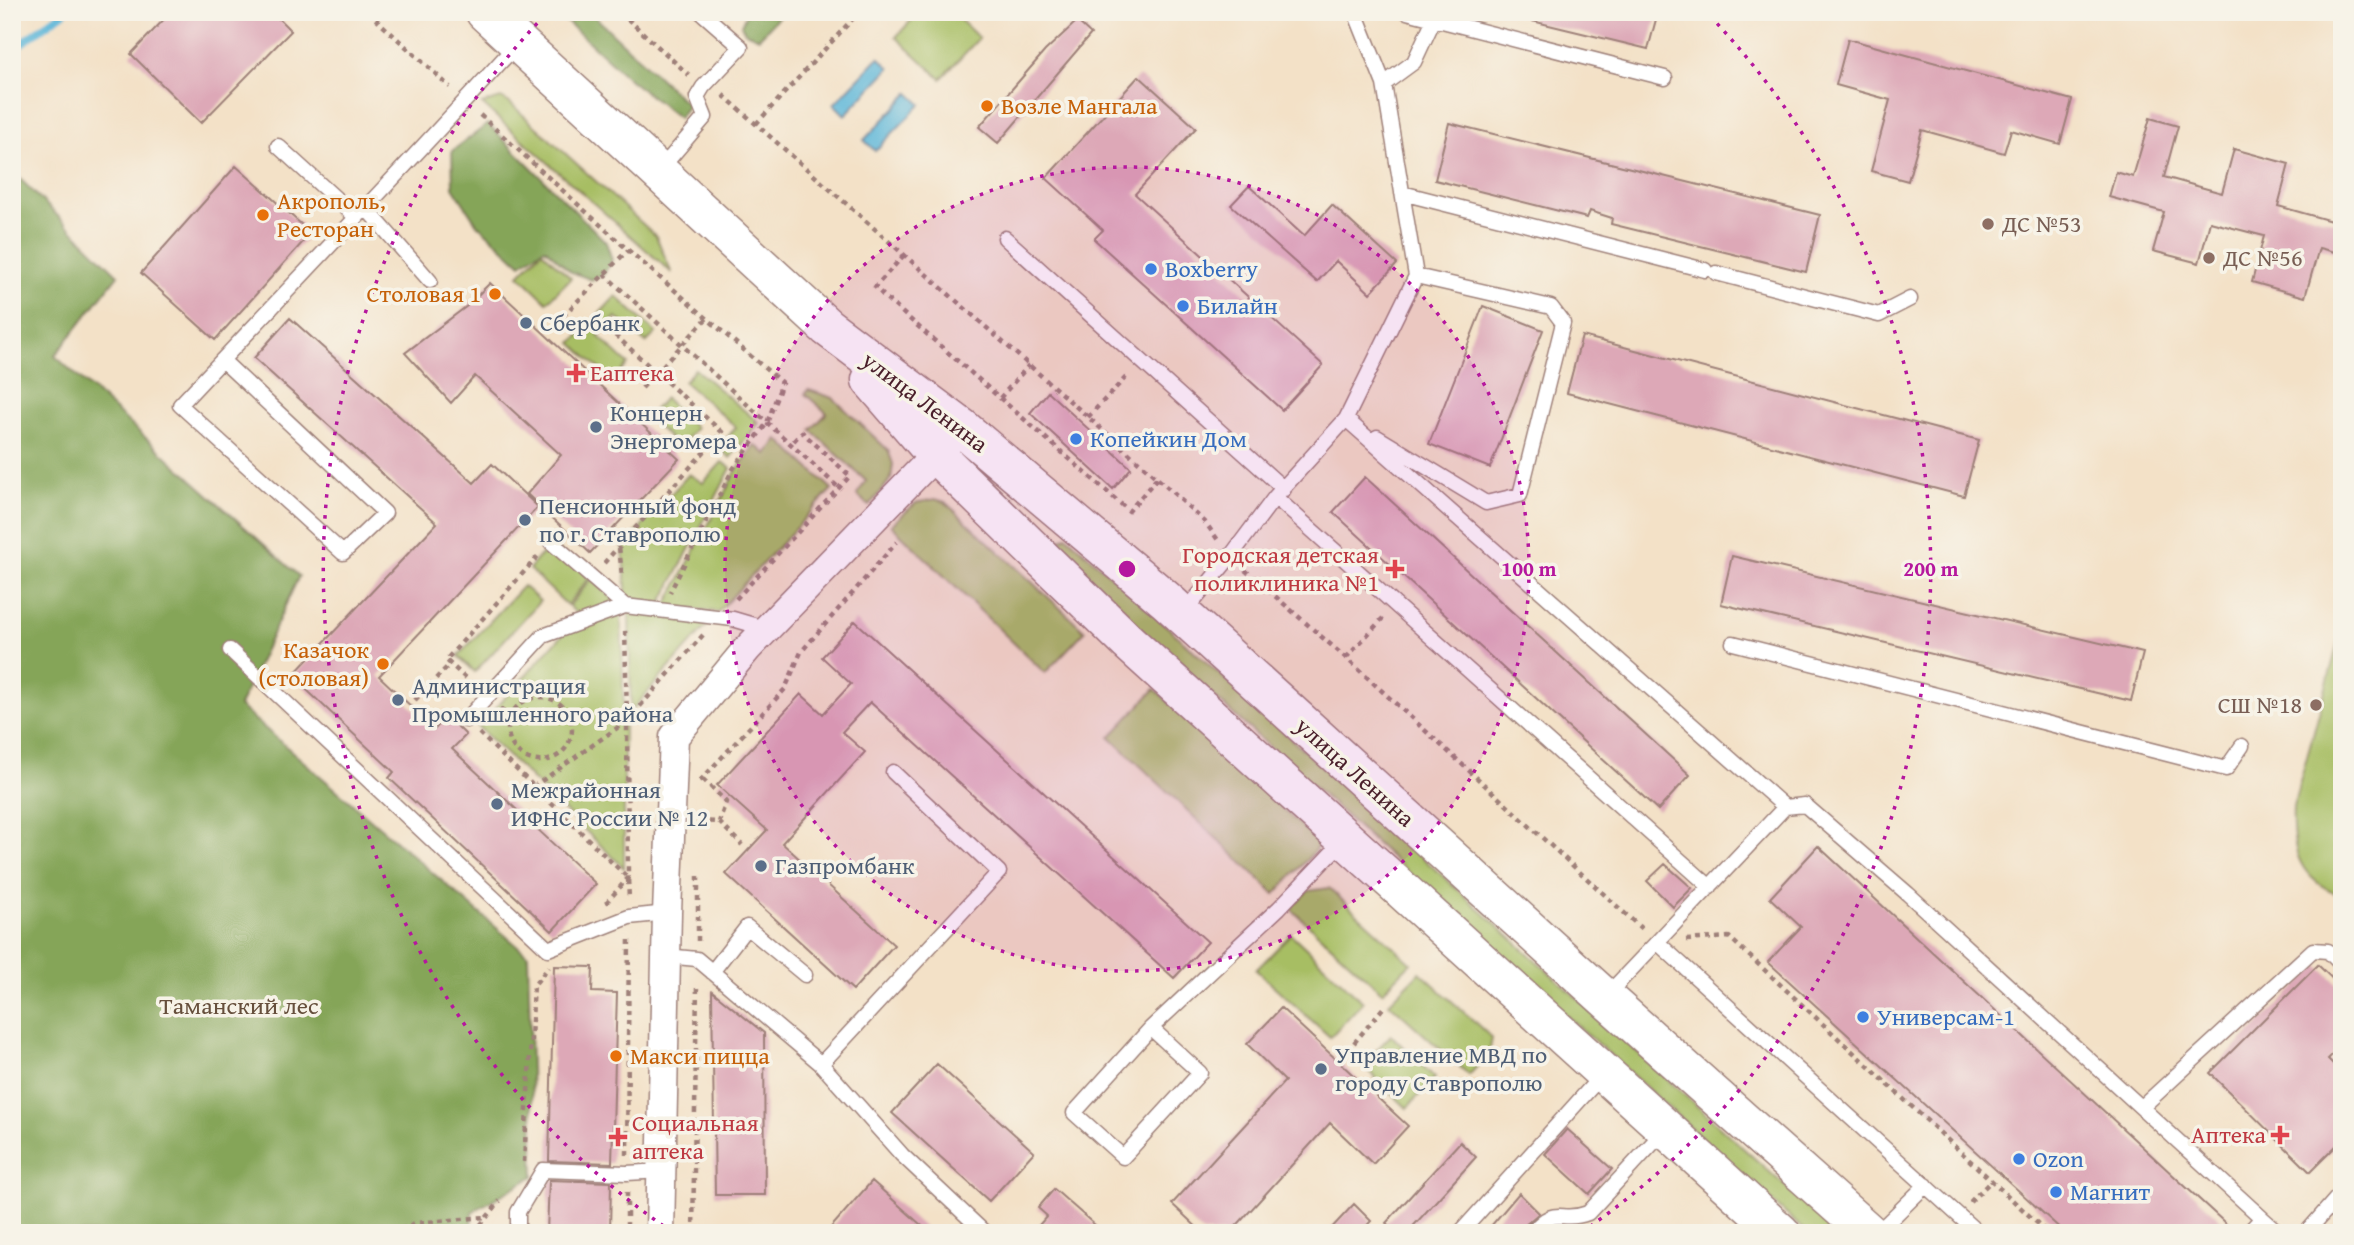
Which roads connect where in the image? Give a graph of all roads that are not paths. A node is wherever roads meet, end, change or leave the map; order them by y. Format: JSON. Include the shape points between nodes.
{"nodes":[{"id":1,"x":485,"y":12,"type":"edge"},
{"id":2,"x":701,"y":12,"type":"edge"},
{"id":3,"x":1355,"y":12,"type":"edge"},
{"id":4,"x":1407,"y":12,"type":"edge"},
{"id":5,"x":1434,"y":19,"type":"junction"},
{"id":6,"x":518,"y":43,"type":"junction"},
{"id":7,"x":1665,"y":78,"type":"dead end"},
{"id":8,"x":1384,"y":84,"type":"junction"},
{"id":9,"x":278,"y":146,"type":"dead end"},
{"id":10,"x":658,"y":172,"type":"junction"},
{"id":11,"x":1402,"y":192,"type":"junction"},
{"id":12,"x":360,"y":212,"type":"junction"},
{"id":13,"x":1005,"y":238,"type":"dead end"},
{"id":14,"x":1416,"y":276,"type":"junction"},
{"id":15,"x":430,"y":281,"type":"dead end"},
{"id":16,"x":1910,"y":299,"type":"dead end"},
{"id":17,"x":827,"y":327,"type":"junction"},
{"id":18,"x":222,"y":360,"type":"junction"},
{"id":19,"x":1346,"y":419,"type":"junction"},
{"id":20,"x":962,"y":428,"type":"junction"},
{"id":21,"x":936,"y":455,"type":"junction"},
{"id":22,"x":1280,"y":493,"type":"junction"},
{"id":23,"x":551,"y":542,"type":"road end"},
{"id":24,"x":625,"y":606,"type":"junction"},
{"id":25,"x":1182,"y":615,"type":"junction"},
{"id":26,"x":767,"y":629,"type":"junction"},
{"id":27,"x":1734,"y":643,"type":"dead end"},
{"id":28,"x":230,"y":650,"type":"dead end"},
{"id":29,"x":466,"y":720,"type":"road end"},
{"id":30,"x":2242,"y":746,"type":"dead end"},
{"id":31,"x":893,"y":772,"type":"dead end"},
{"id":32,"x":1786,"y":807,"type":"junction"},
{"id":33,"x":1345,"y":839,"type":"junction"},
{"id":34,"x":1710,"y":887,"type":"junction"},
{"id":35,"x":667,"y":913,"type":"junction"},
{"id":36,"x":1657,"y":942,"type":"junction"},
{"id":37,"x":666,"y":956,"type":"junction"},
{"id":38,"x":2342,"y":965,"type":"edge"},
{"id":39,"x":712,"y":972,"type":"junction"},
{"id":40,"x":805,"y":975,"type":"dead end"},
{"id":41,"x":1605,"y":998,"type":"junction"},
{"id":42,"x":1151,"y":1028,"type":"junction"},
{"id":43,"x":821,"y":1064,"type":"junction"},
{"id":44,"x":1604,"y":1073,"type":"junction"},
{"id":45,"x":2142,"y":1107,"type":"junction"},
{"id":46,"x":1666,"y":1129,"type":"junction"},
{"id":47,"x":662,"y":1171,"type":"junction"},
{"id":48,"x":1926,"y":1185,"type":"junction"},
{"id":49,"x":2342,"y":1192,"type":"edge"},
{"id":50,"x":2262,"y":1218,"type":"junction"},
{"id":51,"x":518,"y":1233,"type":"edge"},
{"id":52,"x":660,"y":1233,"type":"edge"},
{"id":53,"x":985,"y":1233,"type":"edge"},
{"id":54,"x":1460,"y":1233,"type":"edge"},
{"id":55,"x":1531,"y":1233,"type":"edge"},
{"id":56,"x":1781,"y":1233,"type":"edge"},
{"id":57,"x":1869,"y":1233,"type":"edge"},
{"id":58,"x":1877,"y":1233,"type":"edge"},
{"id":59,"x":1978,"y":1233,"type":"edge"},
{"id":60,"x":2248,"y":1233,"type":"edge"},
{"id":61,"x":2279,"y":1233,"type":"edge"},
{"id":62,"x":2306,"y":1233,"type":"edge"}],
"edges":[{"from":1,"to":6,"type":"main road","name":"улица Ленина"},
{"from":2,"to":10,"type":"lane","via":[[741,47],[697,97],[705,117]]},
{"from":3,"to":8,"type":"lane"},
{"from":4,"to":5,"type":"lane"},
{"from":5,"to":7,"type":"lane"},
{"from":5,"to":8,"type":"lane","via":[[1414,62]]},
{"from":6,"to":10,"type":"main road","name":"улица Ленина"},
{"from":6,"to":12,"type":"lane"},
{"from":8,"to":11,"type":"lane"},
{"from":9,"to":12,"type":"lane"},
{"from":10,"to":17,"type":"main road","name":"улица Ленина"},
{"from":11,"to":14,"type":"lane"},
{"from":11,"to":16,"type":"lane","via":[[1879,315]]},
{"from":12,"to":15,"type":"lane"},
{"from":12,"to":18,"type":"lane"},
{"from":13,"to":22,"type":"lane"},
{"from":14,"to":19,"type":"lane"},
{"from":14,"to":19,"type":"lane","via":[[1550,307],[1563,323],[1520,495],[1486,503]]},
{"from":17,"to":20,"type":"main road","name":"улица Ленина"},
{"from":17,"to":21,"type":"main road","name":"улица Ленина"},
{"from":18,"to":18,"type":"lane","via":[[385,513],[343,553],[180,405]]},
{"from":19,"to":22,"type":"lane"},
{"from":19,"to":32,"type":"lane"},
{"from":20,"to":21,"type":"street"},
{"from":20,"to":25,"type":"main road","name":"улица Ленина"},
{"from":21,"to":26,"type":"street"},
{"from":21,"to":33,"type":"main road","name":"улица Ленина","via":[[1128,642]]},
{"from":22,"to":25,"type":"lane"},
{"from":22,"to":34,"type":"lane","via":[[1395,605]]},
{"from":23,"to":24,"type":"lane"},
{"from":24,"to":26,"type":"lane","via":[[719,617]]},
{"from":24,"to":29,"type":"lane","via":[[542,636]]},
{"from":25,"to":41,"type":"main road","name":"улица Ленина"},
{"from":26,"to":35,"type":"street","via":[[674,737]]},
{"from":27,"to":30,"type":"lane","via":[[2227,769]]},
{"from":28,"to":35,"type":"lane","via":[[548,948],[629,917]]},
{"from":31,"to":43,"type":"lane","via":[[999,872]]},
{"from":32,"to":34,"type":"lane"},
{"from":32,"to":45,"type":"lane","via":[[1805,805]]},
{"from":33,"to":42,"type":"lane"},
{"from":33,"to":44,"type":"main road","name":"улица Ленина"},
{"from":34,"to":36,"type":"lane"},
{"from":35,"to":37,"type":"street"},
{"from":36,"to":41,"type":"lane"},
{"from":36,"to":48,"type":"lane"},
{"from":37,"to":39,"type":"lane","via":[[697,959]]},
{"from":37,"to":47,"type":"street"},
{"from":38,"to":45,"type":"lane","via":[[2328,951],[2314,950]]},
{"from":39,"to":40,"type":"lane","via":[[747,928]]},
{"from":39,"to":43,"type":"lane"},
{"from":41,"to":57,"type":"main road","name":"улица Ленина"},
{"from":42,"to":42,"type":"lane","via":[[1074,1113],[1123,1157],[1200,1073]]},
{"from":43,"to":53,"type":"lane","via":[[902,1155]]},
{"from":44,"to":46,"type":"main road","name":"улица Ленина"},
{"from":44,"to":54,"type":"lane"},
{"from":45,"to":50,"type":"lane"},
{"from":46,"to":55,"type":"lane","via":[[1588,1213],[1550,1216]]},
{"from":46,"to":56,"type":"main road","name":"улица Ленина"},
{"from":47,"to":51,"type":"lane","via":[[543,1170],[518,1212]]},
{"from":47,"to":52,"type":"street"},
{"from":48,"to":58,"type":"lane"},
{"from":48,"to":59,"type":"lane"},
{"from":49,"to":62,"type":"lane"},
{"from":50,"to":60,"type":"lane"},
{"from":50,"to":61,"type":"lane"}]}
